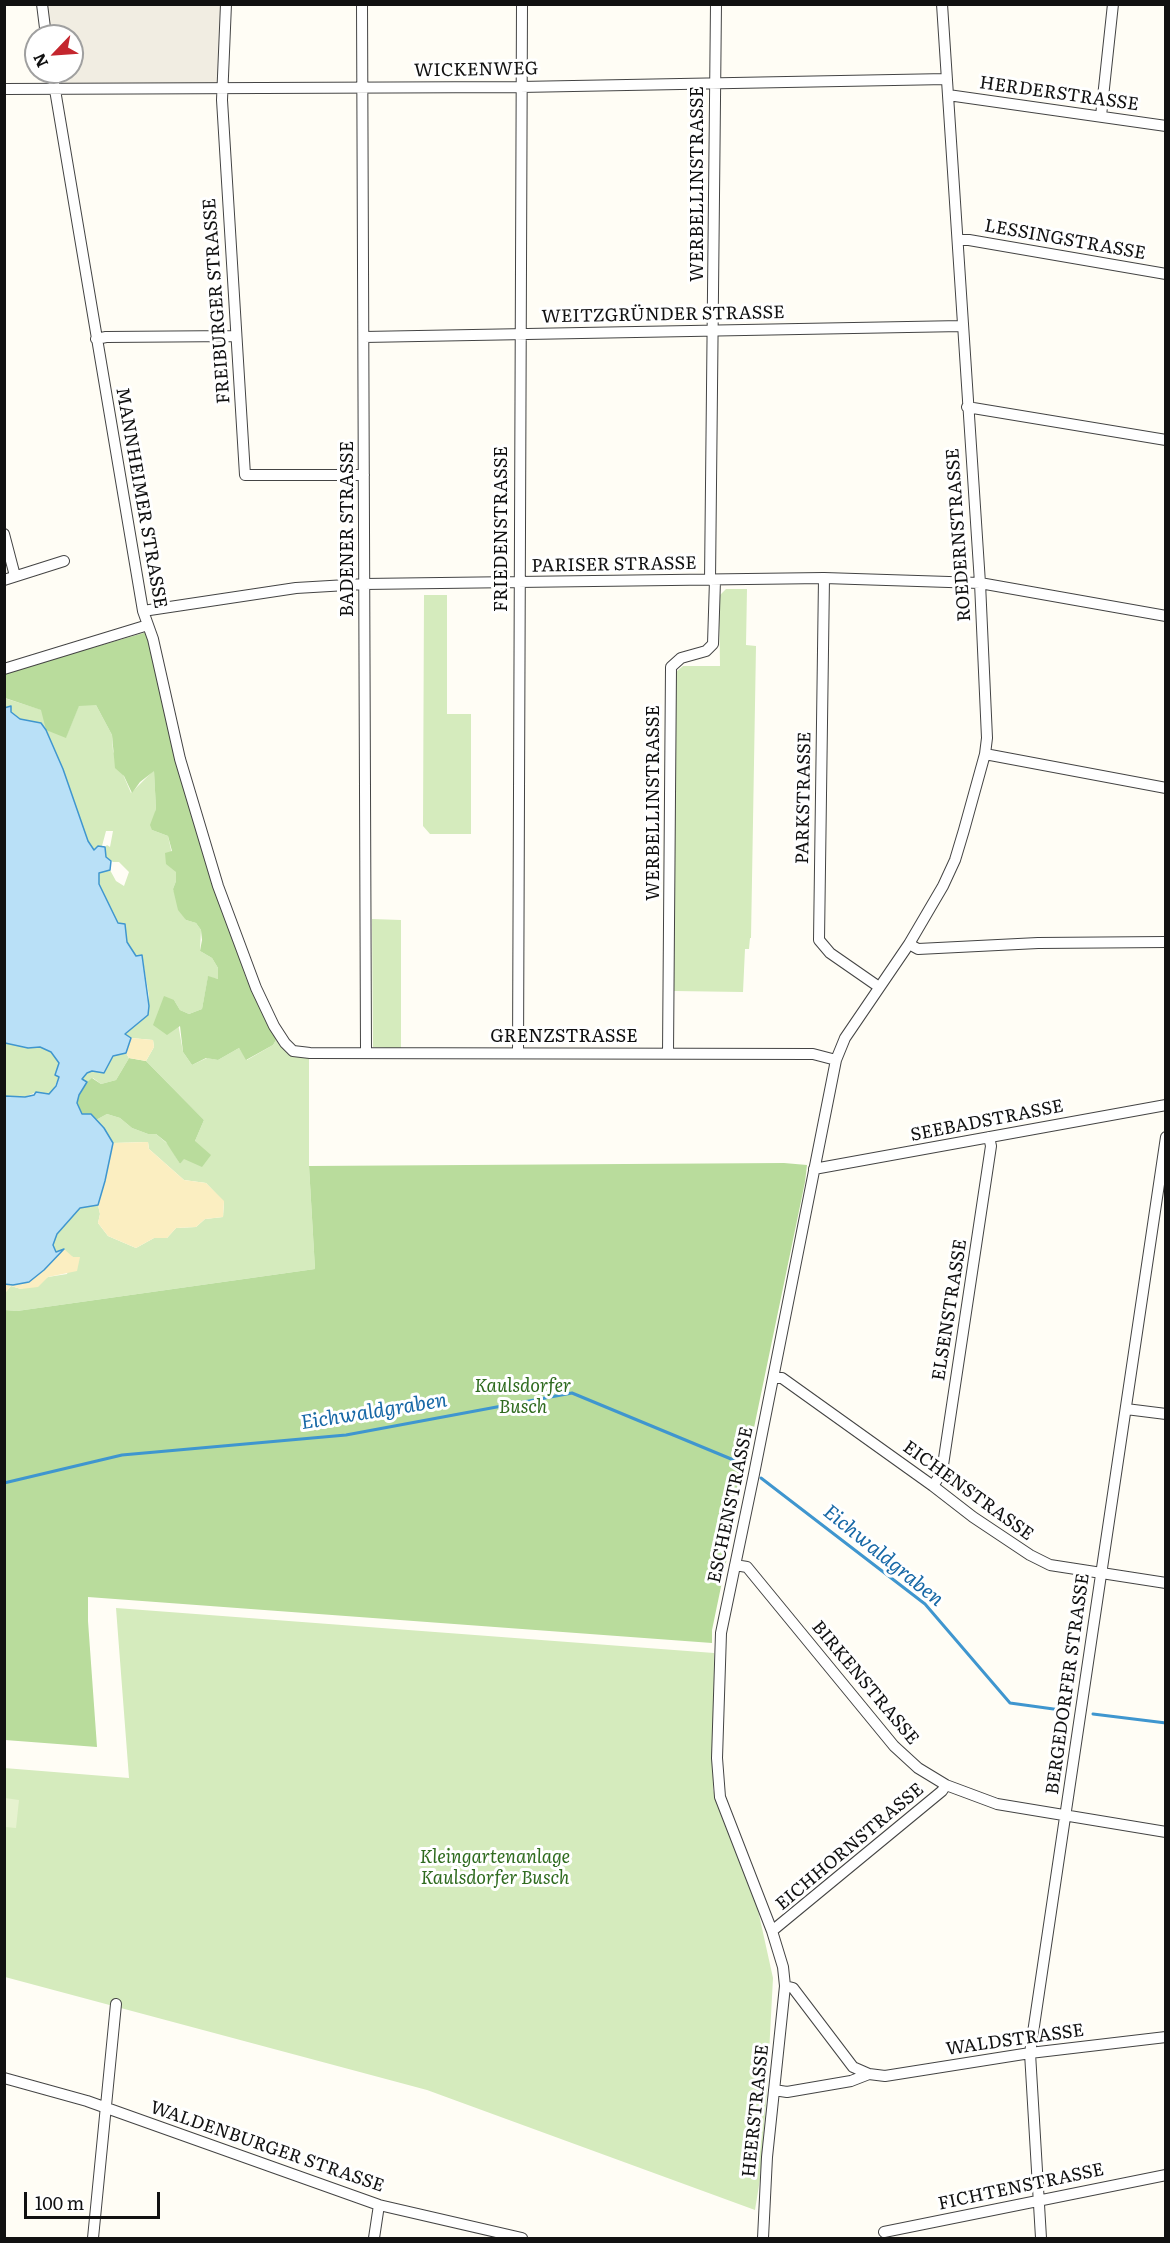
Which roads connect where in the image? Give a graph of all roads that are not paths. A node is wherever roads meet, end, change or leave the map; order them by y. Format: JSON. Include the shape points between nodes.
{"nodes":[{"id":1,"x":42,"y":4,"type":"edge"},
{"id":2,"x":226,"y":4,"type":"edge"},
{"id":3,"x":362,"y":4,"type":"edge"},
{"id":4,"x":522,"y":4,"type":"edge"},
{"id":5,"x":716,"y":4,"type":"edge"},
{"id":6,"x":942,"y":4,"type":"edge"},
{"id":7,"x":1113,"y":4,"type":"edge"},
{"id":8,"x":44,"y":24,"type":"edge"},
{"id":9,"x":947,"y":79,"type":"junction"},
{"id":10,"x":716,"y":82,"type":"junction"},
{"id":11,"x":53,"y":84,"type":"edge"},
{"id":12,"x":520,"y":87,"type":"junction"},
{"id":13,"x":363,"y":88,"type":"junction"},
{"id":14,"x":4,"y":89,"type":"edge"},
{"id":15,"x":54,"y":89,"type":"junction"},
{"id":16,"x":223,"y":89,"type":"junction"},
{"id":17,"x":948,"y":95,"type":"junction"},
{"id":18,"x":1101,"y":116,"type":"junction"},
{"id":19,"x":1166,"y":126,"type":"edge"},
{"id":20,"x":958,"y":240,"type":"junction"},
{"id":21,"x":1166,"y":274,"type":"edge"},
{"id":22,"x":963,"y":326,"type":"junction"},
{"id":23,"x":714,"y":331,"type":"junction"},
{"id":24,"x":519,"y":335,"type":"junction"},
{"id":25,"x":236,"y":336,"type":"junction"},
{"id":26,"x":364,"y":337,"type":"junction"},
{"id":27,"x":96,"y":339,"type":"junction"},
{"id":28,"x":967,"y":407,"type":"junction"},
{"id":29,"x":1166,"y":440,"type":"edge"},
{"id":30,"x":364,"y":475,"type":"junction"},
{"id":31,"x":4,"y":534,"type":"edge"},
{"id":32,"x":64,"y":561,"type":"dead end"},
{"id":33,"x":10,"y":578,"type":"edge"},
{"id":34,"x":824,"y":578,"type":"junction"},
{"id":35,"x":712,"y":580,"type":"junction"},
{"id":36,"x":980,"y":582,"type":"junction"},
{"id":37,"x":518,"y":583,"type":"junction"},
{"id":38,"x":364,"y":584,"type":"junction"},
{"id":39,"x":143,"y":611,"type":"junction"},
{"id":40,"x":1166,"y":616,"type":"edge"},
{"id":41,"x":148,"y":625,"type":"junction"},
{"id":42,"x":4,"y":669,"type":"edge"},
{"id":43,"x":985,"y":754,"type":"junction"},
{"id":44,"x":1166,"y":788,"type":"edge"},
{"id":45,"x":1166,"y":942,"type":"edge"},
{"id":46,"x":909,"y":944,"type":"junction"},
{"id":47,"x":879,"y":987,"type":"junction"},
{"id":48,"x":851,"y":1030,"type":"joint"},
{"id":49,"x":293,"y":1051,"type":"joint"},
{"id":50,"x":366,"y":1053,"type":"junction"},
{"id":51,"x":518,"y":1053,"type":"junction"},
{"id":52,"x":668,"y":1053,"type":"junction"},
{"id":53,"x":836,"y":1060,"type":"junction"},
{"id":54,"x":1166,"y":1106,"type":"edge"},
{"id":55,"x":989,"y":1137,"type":"junction"},
{"id":56,"x":1166,"y":1137,"type":"edge"},
{"id":57,"x":814,"y":1169,"type":"junction"},
{"id":58,"x":773,"y":1378,"type":"junction"},
{"id":59,"x":1126,"y":1409,"type":"junction"},
{"id":60,"x":1166,"y":1414,"type":"edge"},
{"id":61,"x":933,"y":1486,"type":"junction"},
{"id":62,"x":735,"y":1565,"type":"junction"},
{"id":63,"x":1101,"y":1573,"type":"junction"},
{"id":64,"x":1166,"y":1583,"type":"edge"},
{"id":65,"x":946,"y":1785,"type":"junction"},
{"id":66,"x":1065,"y":1816,"type":"junction"},
{"id":67,"x":1166,"y":1832,"type":"edge"},
{"id":68,"x":772,"y":1931,"type":"junction"},
{"id":69,"x":785,"y":1986,"type":"junction"},
{"id":70,"x":116,"y":2004,"type":"dead end"},
{"id":71,"x":1166,"y":2037,"type":"edge"},
{"id":72,"x":1030,"y":2053,"type":"junction"},
{"id":73,"x":869,"y":2074,"type":"junction"},
{"id":74,"x":4,"y":2078,"type":"edge"},
{"id":75,"x":774,"y":2090,"type":"junction"},
{"id":76,"x":105,"y":2108,"type":"junction"},
{"id":77,"x":1166,"y":2175,"type":"edge"},
{"id":78,"x":1038,"y":2200,"type":"junction"},
{"id":79,"x":379,"y":2205,"type":"junction"},
{"id":80,"x":884,"y":2232,"type":"dead end"},
{"id":81,"x":93,"y":2238,"type":"edge"},
{"id":82,"x":374,"y":2238,"type":"edge"},
{"id":83,"x":522,"y":2238,"type":"edge"},
{"id":84,"x":763,"y":2238,"type":"edge"},
{"id":85,"x":1041,"y":2238,"type":"edge"}],
"edges":[{"from":1,"to":8,"type":"street"},
{"from":2,"to":16,"type":"street","name":"FREIBURGER STRASSE"},
{"from":3,"to":13,"type":"street","name":"BADENER STRASSE"},
{"from":4,"to":12,"type":"street","name":"FRIEDENSTRASSE"},
{"from":5,"to":10,"type":"street","name":"WERBELLINSTRASSE"},
{"from":6,"to":9,"type":"street","name":"ROEDERNSTRASSE"},
{"from":7,"to":18,"type":"street"},
{"from":9,"to":10,"type":"street","name":"WICKENWEG"},
{"from":9,"to":17,"type":"street","name":"ROEDERNSTRASSE"},
{"from":10,"to":12,"type":"street","name":"WICKENWEG"},
{"from":10,"to":23,"type":"street","name":"WERBELLINSTRASSE"},
{"from":11,"to":15,"type":"street","name":"MANNHEIMER STRASSE"},
{"from":12,"to":13,"type":"street","name":"WICKENWEG"},
{"from":12,"to":24,"type":"street","name":"FRIEDENSTRASSE"},
{"from":13,"to":16,"type":"street","name":"WICKENWEG"},
{"from":13,"to":26,"type":"street","name":"BADENER STRASSE"},
{"from":14,"to":15,"type":"street","name":"WICKENWEG"},
{"from":15,"to":16,"type":"street","name":"WICKENWEG"},
{"from":15,"to":27,"type":"street","name":"MANNHEIMER STRASSE"},
{"from":16,"to":25,"type":"street","name":"FREIBURGER STRASSE"},
{"from":17,"to":18,"type":"street","name":"HERDERSTRASSE"},
{"from":17,"to":20,"type":"street","name":"ROEDERNSTRASSE"},
{"from":18,"to":19,"type":"street","name":"HERDERSTRASSE"},
{"from":20,"to":21,"type":"street","name":"LESSINGSTRASSE"},
{"from":20,"to":22,"type":"street","name":"ROEDERNSTRASSE"},
{"from":22,"to":23,"type":"street","name":"WEITZGRÜNDER STRASSE"},
{"from":22,"to":28,"type":"street","name":"ROEDERNSTRASSE"},
{"from":23,"to":24,"type":"street","name":"WEITZGRÜNDER STRASSE"},
{"from":23,"to":35,"type":"street","name":"WERBELLINSTRASSE"},
{"from":24,"to":26,"type":"street","name":"WEITZGRÜNDER STRASSE"},
{"from":24,"to":37,"type":"street","name":"FRIEDENSTRASSE"},
{"from":25,"to":27,"type":"street"},
{"from":25,"to":30,"type":"street","name":"FREIBURGER STRASSE","via":[[245,476]]},
{"from":26,"to":30,"type":"street","name":"BADENER STRASSE"},
{"from":27,"to":39,"type":"street","name":"MANNHEIMER STRASSE"},
{"from":28,"to":29,"type":"street"},
{"from":28,"to":36,"type":"street","name":"ROEDERNSTRASSE"},
{"from":30,"to":38,"type":"street","name":"BADENER STRASSE"},
{"from":31,"to":33,"type":"street"},
{"from":32,"to":33,"type":"street"},
{"from":34,"to":35,"type":"street","name":"PARISER STRASSE"},
{"from":34,"to":36,"type":"street","name":"PARISER STRASSE"},
{"from":34,"to":47,"type":"street","name":"PARKSTRASSE","via":[[819,940],[830,953]]},
{"from":35,"to":37,"type":"street","name":"PARISER STRASSE"},
{"from":35,"to":52,"type":"street","name":"WERBELLINSTRASSE","via":[[713,644],[706,651],[681,658],[671,668]]},
{"from":36,"to":40,"type":"street","name":"PARISER STRASSE"},
{"from":36,"to":43,"type":"street","name":"ROEDERNSTRASSE"},
{"from":37,"to":38,"type":"street","name":"PARISER STRASSE"},
{"from":37,"to":51,"type":"street","name":"FRIEDENSTRASSE"},
{"from":38,"to":39,"type":"street","name":"PARISER STRASSE","via":[[296,588]]},
{"from":38,"to":50,"type":"street","name":"BADENER STRASSE"},
{"from":39,"to":41,"type":"street","name":"MANNHEIMER STRASSE"},
{"from":41,"to":42,"type":"street"},
{"from":41,"to":49,"type":"street","name":"MANNHEIMER STRASSE","via":[[180,759],[238,945],[274,1026]]},
{"from":43,"to":44,"type":"street"},
{"from":43,"to":46,"type":"street","name":"ROEDERNSTRASSE","via":[[955,861]]},
{"from":45,"to":46,"type":"street","via":[[918,949]]},
{"from":46,"to":47,"type":"street","name":"ROEDERNSTRASSE"},
{"from":47,"to":48,"type":"street","name":"ROEDERNSTRASSE"},
{"from":48,"to":53,"type":"street","name":"ESCHENSTRASSE"},
{"from":49,"to":50,"type":"street","name":"GRENZSTRASSE"},
{"from":50,"to":51,"type":"street","name":"GRENZSTRASSE"},
{"from":51,"to":52,"type":"street","name":"GRENZSTRASSE"},
{"from":52,"to":53,"type":"street","name":"GRENZSTRASSE","via":[[813,1054]]},
{"from":53,"to":57,"type":"street","name":"ESCHENSTRASSE"},
{"from":54,"to":55,"type":"street","name":"SEEBADSTRASSE"},
{"from":55,"to":57,"type":"street","name":"SEEBADSTRASSE"},
{"from":55,"to":61,"type":"street","name":"ELSENSTRASSE","via":[[991,1146],[943,1465]]},
{"from":56,"to":59,"type":"street","name":"BERGEDORFER STRASSE"},
{"from":57,"to":58,"type":"street","name":"ESCHENSTRASSE"},
{"from":58,"to":61,"type":"street","name":"EICHENSTRASSE","via":[[782,1378]]},
{"from":58,"to":62,"type":"street","name":"ESCHENSTRASSE"},
{"from":59,"to":60,"type":"street"},
{"from":59,"to":63,"type":"street","name":"BERGEDORFER STRASSE"},
{"from":61,"to":63,"type":"street","name":"EICHENSTRASSE","via":[[1030,1555],[1050,1565]]},
{"from":62,"to":65,"type":"street","name":"BIRKENSTRASSE","via":[[747,1567],[894,1746],[918,1768]]},
{"from":62,"to":68,"type":"street","name":"ESCHENSTRASSE","via":[[720,1644],[718,1779],[720,1797]]},
{"from":63,"to":64,"type":"street","name":"EICHENSTRASSE"},
{"from":63,"to":66,"type":"street","name":"BERGEDORFER STRASSE"},
{"from":65,"to":66,"type":"street","name":"BIRKENSTRASSE","via":[[998,1804]]},
{"from":65,"to":68,"type":"street","name":"EICHHORNSTRASSE"},
{"from":66,"to":67,"type":"street","name":"BIRKENSTRASSE"},
{"from":66,"to":72,"type":"street","name":"BERGEDORFER STRASSE"},
{"from":68,"to":69,"type":"street","name":"ESCHENSTRASSE"},
{"from":69,"to":73,"type":"street","via":[[793,1988],[853,2067]]},
{"from":69,"to":75,"type":"street","name":"HEERSTRASSE"},
{"from":70,"to":76,"type":"street"},
{"from":71,"to":72,"type":"street","name":"WALDSTRASSE"},
{"from":72,"to":73,"type":"street","name":"WALDSTRASSE","via":[[885,2076]]},
{"from":72,"to":78,"type":"street","name":"BERGEDORFER STRASSE"},
{"from":73,"to":75,"type":"street","name":"WALDSTRASSE","via":[[787,2092]]},
{"from":74,"to":76,"type":"street","name":"WALDENBURGER STRASSE"},
{"from":75,"to":84,"type":"street","name":"HEERSTRASSE"},
{"from":76,"to":79,"type":"street","name":"WALDENBURGER STRASSE"},
{"from":76,"to":81,"type":"street"},
{"from":77,"to":78,"type":"street","name":"FICHTENSTRASSE"},
{"from":78,"to":80,"type":"street","name":"FICHTENSTRASSE"},
{"from":78,"to":85,"type":"street","name":"BERGEDORFER STRASSE"},
{"from":79,"to":82,"type":"street"},
{"from":79,"to":83,"type":"street","name":"WALDENBURGER STRASSE"}]}
